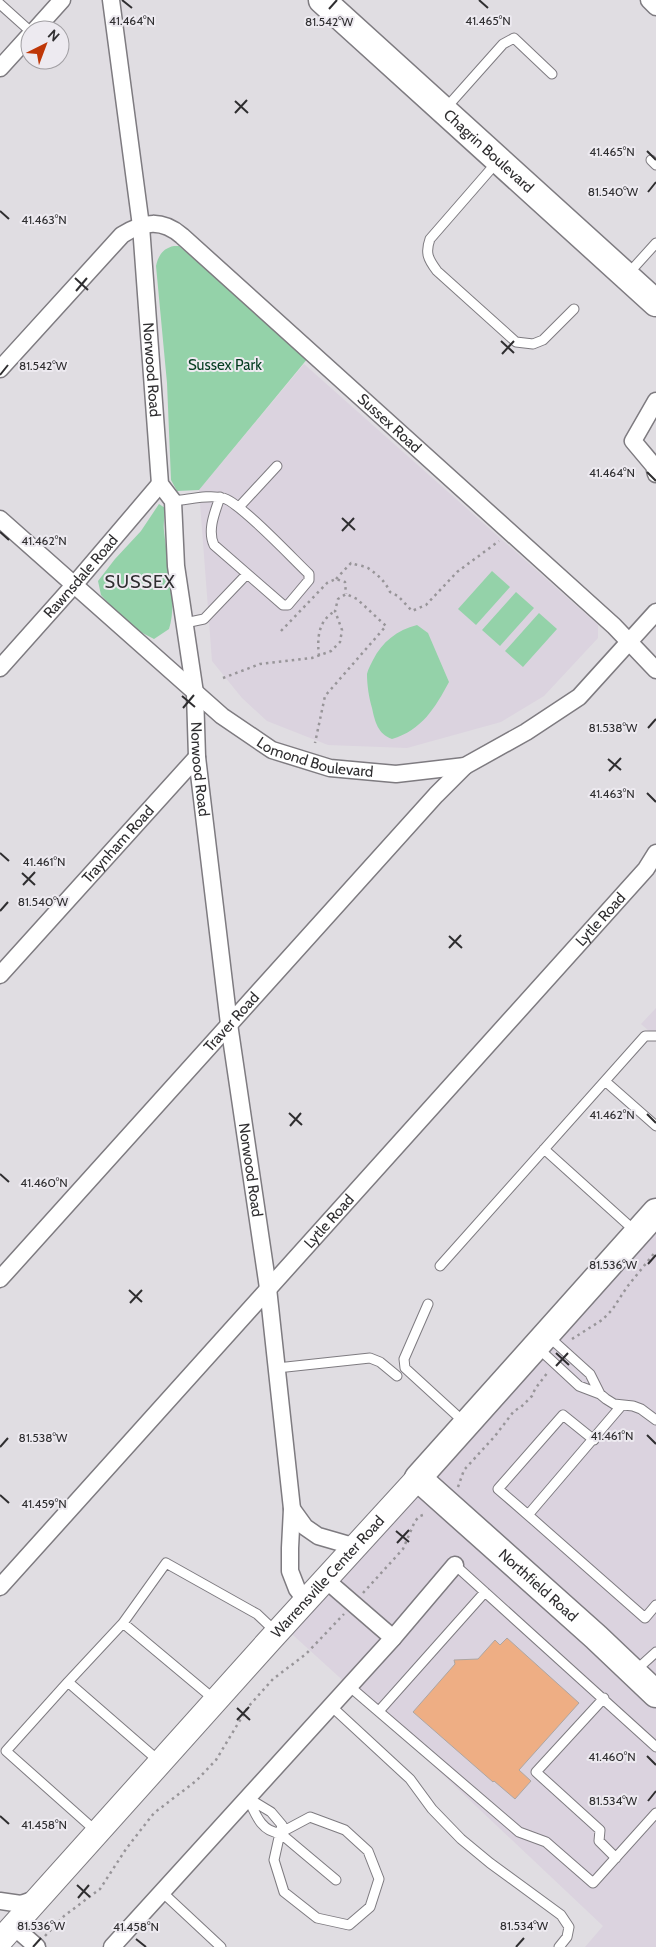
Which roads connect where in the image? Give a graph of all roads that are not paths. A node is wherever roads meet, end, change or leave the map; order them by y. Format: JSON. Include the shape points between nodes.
{"nodes":[{"id":1,"x":62,"y":0,"type":"edge"},
{"id":2,"x":111,"y":0,"type":"edge"},
{"id":3,"x":322,"y":0,"type":"edge"},
{"id":4,"x":649,"y":0,"type":"edge"},
{"id":5,"x":0,"y":4,"type":"edge"},
{"id":6,"x":656,"y":7,"type":"edge"},
{"id":7,"x":44,"y":20,"type":"edge"},
{"id":8,"x":20,"y":22,"type":"edge"},
{"id":9,"x":20,"y":46,"type":"edge"},
{"id":10,"x":0,"y":68,"type":"edge"},
{"id":11,"x":552,"y":74,"type":"dead end"},
{"id":12,"x":444,"y":110,"type":"junction"},
{"id":13,"x":499,"y":160,"type":"junction"},
{"id":14,"x":141,"y":226,"type":"junction"},
{"id":15,"x":656,"y":243,"type":"edge"},
{"id":16,"x":626,"y":276,"type":"junction"},
{"id":17,"x":656,"y":302,"type":"edge"},
{"id":18,"x":574,"y":309,"type":"dead end"},
{"id":19,"x":0,"y":369,"type":"edge"},
{"id":20,"x":656,"y":401,"type":"edge"},
{"id":21,"x":277,"y":466,"type":"dead end"},
{"id":22,"x":656,"y":474,"type":"edge"},
{"id":23,"x":160,"y":484,"type":"junction"},
{"id":24,"x":220,"y":497,"type":"junction"},
{"id":25,"x":173,"y":501,"type":"junction"},
{"id":26,"x":239,"y":507,"type":"junction"},
{"id":27,"x":0,"y":519,"type":"edge"},
{"id":28,"x":247,"y":574,"type":"junction"},
{"id":29,"x":74,"y":585,"type":"junction"},
{"id":30,"x":656,"y":612,"type":"edge"},
{"id":31,"x":185,"y":623,"type":"junction"},
{"id":32,"x":630,"y":642,"type":"junction"},
{"id":33,"x":0,"y":668,"type":"edge"},
{"id":34,"x":656,"y":670,"type":"edge"},
{"id":35,"x":195,"y":693,"type":"junction"},
{"id":36,"x":197,"y":757,"type":"junction"},
{"id":37,"x":464,"y":766,"type":"junction"},
{"id":38,"x":656,"y":853,"type":"edge"},
{"id":39,"x":0,"y":975,"type":"edge"},
{"id":40,"x":229,"y":1024,"type":"junction"},
{"id":41,"x":656,"y":1036,"type":"edge"},
{"id":42,"x":605,"y":1081,"type":"junction"},
{"id":43,"x":656,"y":1126,"type":"edge"},
{"id":44,"x":544,"y":1149,"type":"junction"},
{"id":45,"x":656,"y":1212,"type":"edge"},
{"id":46,"x":637,"y":1232,"type":"junction"},
{"id":47,"x":440,"y":1266,"type":"dead end"},
{"id":48,"x":0,"y":1279,"type":"edge"},
{"id":49,"x":268,"y":1288,"type":"junction"},
{"id":50,"x":428,"y":1304,"type":"dead end"},
{"id":51,"x":541,"y":1340,"type":"junction"},
{"id":52,"x":277,"y":1368,"type":"junction"},
{"id":53,"x":397,"y":1376,"type":"dead end"},
{"id":54,"x":600,"y":1394,"type":"junction"},
{"id":55,"x":622,"y":1406,"type":"junction"},
{"id":56,"x":656,"y":1420,"type":"edge"},
{"id":57,"x":466,"y":1424,"type":"junction"},
{"id":58,"x":594,"y":1440,"type":"junction"},
{"id":59,"x":418,"y":1478,"type":"junction"},
{"id":60,"x":292,"y":1509,"type":"junction"},
{"id":61,"x":528,"y":1515,"type":"junction"},
{"id":62,"x":356,"y":1547,"type":"junction"},
{"id":63,"x":455,"y":1565,"type":"joint"},
{"id":64,"x":326,"y":1580,"type":"junction"},
{"id":65,"x":0,"y":1587,"type":"edge"},
{"id":66,"x":485,"y":1592,"type":"junction"},
{"id":67,"x":306,"y":1601,"type":"junction"},
{"id":68,"x":656,"y":1605,"type":"edge"},
{"id":69,"x":123,"y":1623,"type":"junction"},
{"id":70,"x":277,"y":1632,"type":"junction"},
{"id":71,"x":393,"y":1638,"type":"junction"},
{"id":72,"x":656,"y":1652,"type":"edge"},
{"id":73,"x":68,"y":1682,"type":"junction"},
{"id":74,"x":649,"y":1683,"type":"edge"},
{"id":75,"x":350,"y":1686,"type":"junction"},
{"id":76,"x":604,"y":1698,"type":"junction"},
{"id":77,"x":216,"y":1700,"type":"junction"},
{"id":78,"x":331,"y":1706,"type":"junction"},
{"id":79,"x":379,"y":1711,"type":"junction"},
{"id":80,"x":656,"y":1747,"type":"edge"},
{"id":81,"x":160,"y":1762,"type":"junction"},
{"id":82,"x":248,"y":1798,"type":"junction"},
{"id":83,"x":656,"y":1813,"type":"edge"},
{"id":84,"x":97,"y":1832,"type":"junction"},
{"id":85,"x":280,"y":1832,"type":"junction"},
{"id":86,"x":616,"y":1858,"type":"junction"},
{"id":87,"x":336,"y":1880,"type":"dead end"},
{"id":88,"x":162,"y":1892,"type":"junction"},
{"id":89,"x":38,"y":1898,"type":"junction"},
{"id":90,"x":0,"y":1901,"type":"edge"},
{"id":91,"x":6,"y":1934,"type":"edge"},
{"id":92,"x":37,"y":1947,"type":"edge"},
{"id":93,"x":112,"y":1947,"type":"edge"},
{"id":94,"x":221,"y":1947,"type":"edge"},
{"id":95,"x":559,"y":1947,"type":"edge"}],
"edges":[{"from":1,"to":7,"type":"street"},
{"from":2,"to":14,"type":"street","name":"Norwood Road"},
{"from":3,"to":12,"type":"main road","name":"Chagrin Boulevard"},
{"from":4,"to":6,"type":"street"},
{"from":5,"to":8,"type":"lane"},
{"from":9,"to":10,"type":"street"},
{"from":11,"to":12,"type":"lane","via":[[514,38],[503,44]]},
{"from":12,"to":13,"type":"main road","name":"Chagrin Boulevard"},
{"from":13,"to":16,"type":"main road","name":"Chagrin Boulevard"},
{"from":13,"to":18,"type":"lane","via":[[430,239],[428,259],[437,271],[516,342],[533,344],[543,340]]},
{"from":14,"to":19,"type":"street","via":[[114,243]]},
{"from":14,"to":23,"type":"street","name":"Norwood Road"},
{"from":14,"to":32,"type":"street","name":"Sussex Road","via":[[165,225],[182,236]]},
{"from":15,"to":16,"type":"lane"},
{"from":16,"to":17,"type":"main road","name":"Chagrin Boulevard"},
{"from":20,"to":22,"type":"street","via":[[633,441],[654,466]]},
{"from":21,"to":26,"type":"lane"},
{"from":23,"to":25,"type":"street"},
{"from":23,"to":29,"type":"street","name":"Rawnsdale Road"},
{"from":24,"to":25,"type":"lane"},
{"from":24,"to":26,"type":"lane"},
{"from":24,"to":28,"type":"lane","via":[[211,540]]},
{"from":25,"to":31,"type":"street","name":"Norwood Road","via":[[176,566]]},
{"from":26,"to":28,"type":"lane","via":[[310,574],[310,580],[286,605]]},
{"from":27,"to":29,"type":"street","name":"Lomond Boulevard"},
{"from":28,"to":31,"type":"lane","via":[[204,619]]},
{"from":29,"to":33,"type":"street","name":"Rawnsdale Road"},
{"from":29,"to":35,"type":"street","name":"Lomond Boulevard"},
{"from":30,"to":32,"type":"street","name":"Lomond Boulevard"},
{"from":31,"to":35,"type":"street","name":"Norwood Road"},
{"from":32,"to":34,"type":"street"},
{"from":32,"to":37,"type":"street","name":"Lomond Boulevard","via":[[579,697],[526,732]]},
{"from":35,"to":36,"type":"street","name":"Norwood Road"},
{"from":35,"to":37,"type":"street","name":"Lomond Boulevard","via":[[272,750],[330,768],[396,774]]},
{"from":36,"to":39,"type":"street","name":"Traynham Road"},
{"from":36,"to":40,"type":"street","name":"Norwood Road"},
{"from":37,"to":40,"type":"street","name":"Traver Road"},
{"from":38,"to":49,"type":"street","name":"Lytle Road","via":[[646,868]]},
{"from":40,"to":48,"type":"street","name":"Traver Road"},
{"from":40,"to":49,"type":"street","name":"Norwood Road"},
{"from":41,"to":42,"type":"lane","via":[[645,1036]]},
{"from":42,"to":43,"type":"lane"},
{"from":42,"to":44,"type":"lane"},
{"from":44,"to":46,"type":"lane"},
{"from":44,"to":47,"type":"lane"},
{"from":45,"to":46,"type":"main road","name":"Warrensville Center Road"},
{"from":46,"to":51,"type":"main road","name":"Warrensville Center Road"},
{"from":49,"to":52,"type":"street","name":"Norwood Road"},
{"from":49,"to":65,"type":"street","name":"Lytle Road"},
{"from":50,"to":57,"type":"lane","via":[[404,1359],[405,1368]]},
{"from":51,"to":54,"type":"lane","via":[[590,1374]]},
{"from":51,"to":54,"type":"lane","via":[[579,1386]]},
{"from":51,"to":57,"type":"main road","name":"Warrensville Center Road"},
{"from":52,"to":53,"type":"lane","via":[[370,1358]]},
{"from":52,"to":60,"type":"street","name":"Norwood Road"},
{"from":54,"to":55,"type":"lane"},
{"from":55,"to":56,"type":"lane","via":[[633,1406]]},
{"from":55,"to":58,"type":"lane"},
{"from":57,"to":59,"type":"main road","name":"Warrensville Center Road"},
{"from":58,"to":61,"type":"lane"},
{"from":58,"to":61,"type":"lane","via":[[563,1415],[498,1490]]},
{"from":59,"to":62,"type":"main road","name":"Warrensville Center Road"},
{"from":59,"to":74,"type":"main road","name":"Northfield Road"},
{"from":60,"to":62,"type":"street","via":[[305,1527],[318,1536]]},
{"from":60,"to":67,"type":"street","name":"Norwood Road","via":[[290,1571]]},
{"from":61,"to":68,"type":"lane","via":[[645,1618]]},
{"from":62,"to":64,"type":"main road","name":"Warrensville Center Road"},
{"from":63,"to":66,"type":"lane"},
{"from":63,"to":71,"type":"street"},
{"from":64,"to":67,"type":"main road","name":"Warrensville Center Road"},
{"from":64,"to":71,"type":"street"},
{"from":66,"to":76,"type":"lane"},
{"from":66,"to":79,"type":"lane"},
{"from":67,"to":70,"type":"main road","name":"Warrensville Center Road"},
{"from":69,"to":70,"type":"lane","via":[[166,1563],[257,1614]]},
{"from":69,"to":73,"type":"lane"},
{"from":69,"to":77,"type":"lane"},
{"from":70,"to":77,"type":"main road","name":"Warrensville Center Road"},
{"from":71,"to":75,"type":"street"},
{"from":72,"to":74,"type":"lane"},
{"from":73,"to":81,"type":"lane"},
{"from":73,"to":84,"type":"lane","via":[[6,1751]]},
{"from":75,"to":78,"type":"street"},
{"from":75,"to":79,"type":"lane"},
{"from":76,"to":80,"type":"lane"},
{"from":76,"to":86,"type":"lane","via":[[536,1772],[600,1830],[599,1841]]},
{"from":77,"to":81,"type":"main road","name":"Warrensville Center Road"},
{"from":78,"to":82,"type":"street"},
{"from":78,"to":95,"type":"lane","via":[[410,1779],[432,1809],[461,1839],[561,1915],[569,1927],[567,1937]]},
{"from":79,"to":86,"type":"lane","via":[[519,1832],[546,1842],[593,1883]]},
{"from":81,"to":84,"type":"main road","name":"Warrensville Center Road"},
{"from":82,"to":85,"type":"lane","via":[[259,1822],[272,1832]]},
{"from":82,"to":85,"type":"lane","via":[[271,1812],[282,1825]]},
{"from":82,"to":88,"type":"street"},
{"from":83,"to":86,"type":"lane"},
{"from":84,"to":89,"type":"main road","name":"Warrensville Center Road"},
{"from":85,"to":85,"type":"lane","via":[[274,1860],[284,1892],[317,1918],[349,1925],[370,1907],[379,1879],[368,1852],[345,1830],[310,1817]]},
{"from":85,"to":87,"type":"lane"},
{"from":88,"to":93,"type":"street"},
{"from":88,"to":94,"type":"lane"},
{"from":89,"to":90,"type":"street","via":[[21,1904]]},
{"from":89,"to":91,"type":"main road","name":"Warrensville Center Road"},
{"from":91,"to":92,"type":"street"}]}
